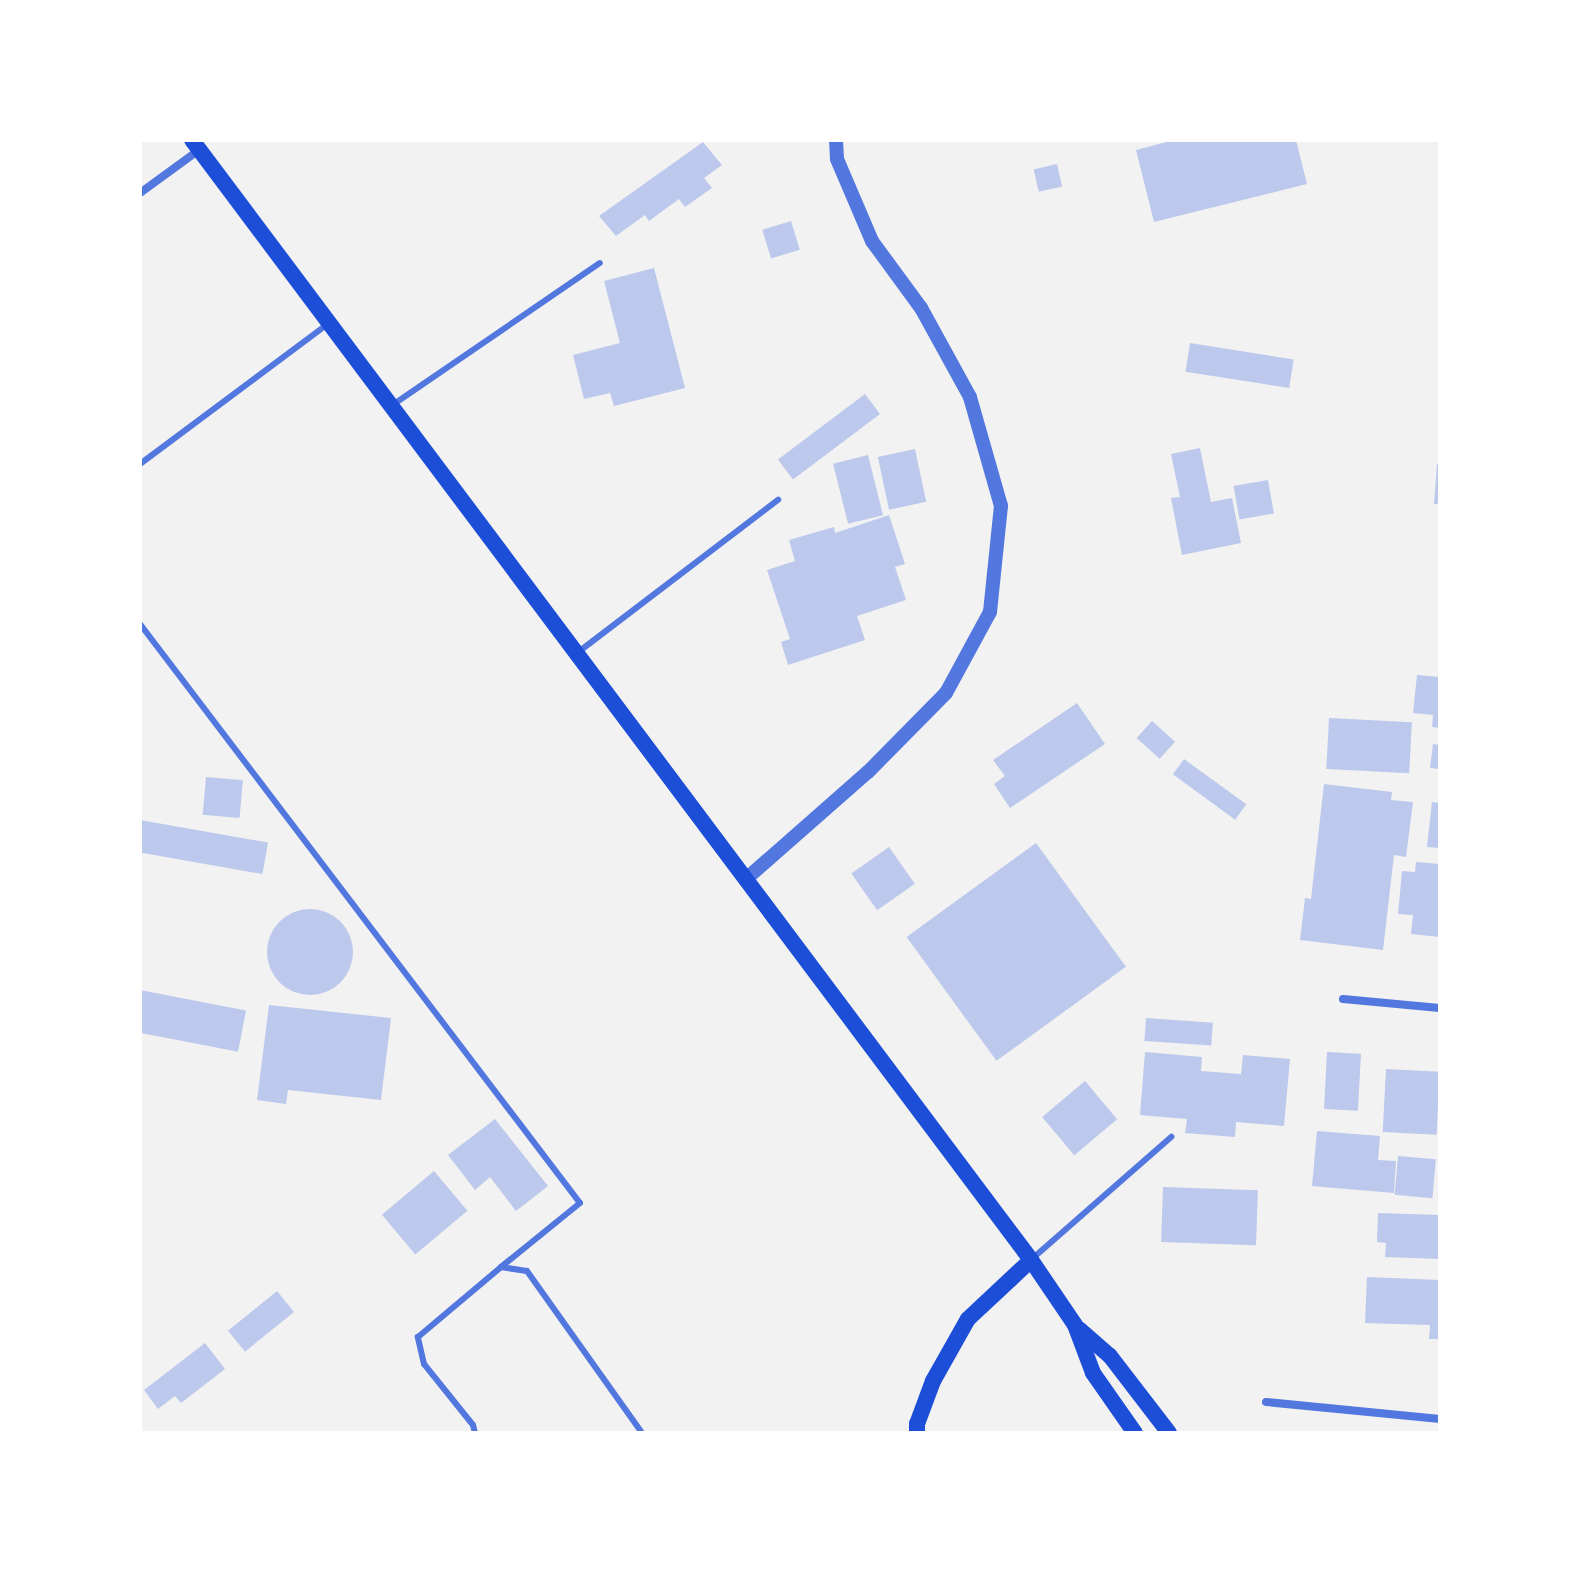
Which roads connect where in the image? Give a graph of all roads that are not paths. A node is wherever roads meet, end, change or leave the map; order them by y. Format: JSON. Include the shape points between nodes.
{"nodes":[{"id":1,"x":836,"y":140,"type":"edge"},
{"id":2,"x":196,"y":145,"type":"edge"},
{"id":3,"x":140,"y":193,"type":"edge"},
{"id":4,"x":600,"y":263,"type":"dead end"},
{"id":5,"x":329,"y":323,"type":"junction"},
{"id":6,"x":391,"y":406,"type":"junction"},
{"id":7,"x":140,"y":464,"type":"edge"},
{"id":8,"x":778,"y":500,"type":"dead end"},
{"id":9,"x":140,"y":624,"type":"edge"},
{"id":10,"x":577,"y":653,"type":"junction"},
{"id":11,"x":746,"y":879,"type":"junction"},
{"id":12,"x":1343,"y":999,"type":"dead end"},
{"id":13,"x":1440,"y":1008,"type":"edge"},
{"id":14,"x":1171,"y":1137,"type":"dead end"},
{"id":15,"x":1031,"y":1260,"type":"junction"},
{"id":16,"x":501,"y":1267,"type":"junction"},
{"id":17,"x":1075,"y":1325,"type":"junction"},
{"id":18,"x":1266,"y":1402,"type":"dead end"},
{"id":19,"x":1440,"y":1419,"type":"edge"},
{"id":20,"x":475,"y":1433,"type":"edge"},
{"id":21,"x":642,"y":1433,"type":"edge"},
{"id":22,"x":917,"y":1433,"type":"edge"},
{"id":23,"x":1135,"y":1433,"type":"edge"},
{"id":24,"x":1169,"y":1433,"type":"edge"}],
"edges":[{"from":1,"to":11,"type":"street","via":[[837,159],[872,241],[921,308],[970,397],[1001,506],[990,612],[946,693],[868,772]]},
{"from":2,"to":3,"type":"street"},
{"from":2,"to":5,"type":"main road"},
{"from":4,"to":6,"type":"lane"},
{"from":5,"to":6,"type":"main road"},
{"from":5,"to":7,"type":"lane"},
{"from":6,"to":10,"type":"main road"},
{"from":8,"to":10,"type":"lane"},
{"from":9,"to":16,"type":"lane","via":[[580,1203]]},
{"from":10,"to":11,"type":"main road"},
{"from":11,"to":15,"type":"main road"},
{"from":12,"to":13,"type":"street"},
{"from":14,"to":15,"type":"lane"},
{"from":15,"to":17,"type":"main road"},
{"from":15,"to":22,"type":"main road","via":[[968,1319],[933,1381]]},
{"from":16,"to":20,"type":"lane","via":[[418,1337],[424,1364]]},
{"from":16,"to":21,"type":"lane","via":[[527,1271]]},
{"from":17,"to":23,"type":"main road","via":[[1093,1373]]},
{"from":17,"to":24,"type":"main road","via":[[1110,1356]]},
{"from":18,"to":19,"type":"street"}]}
